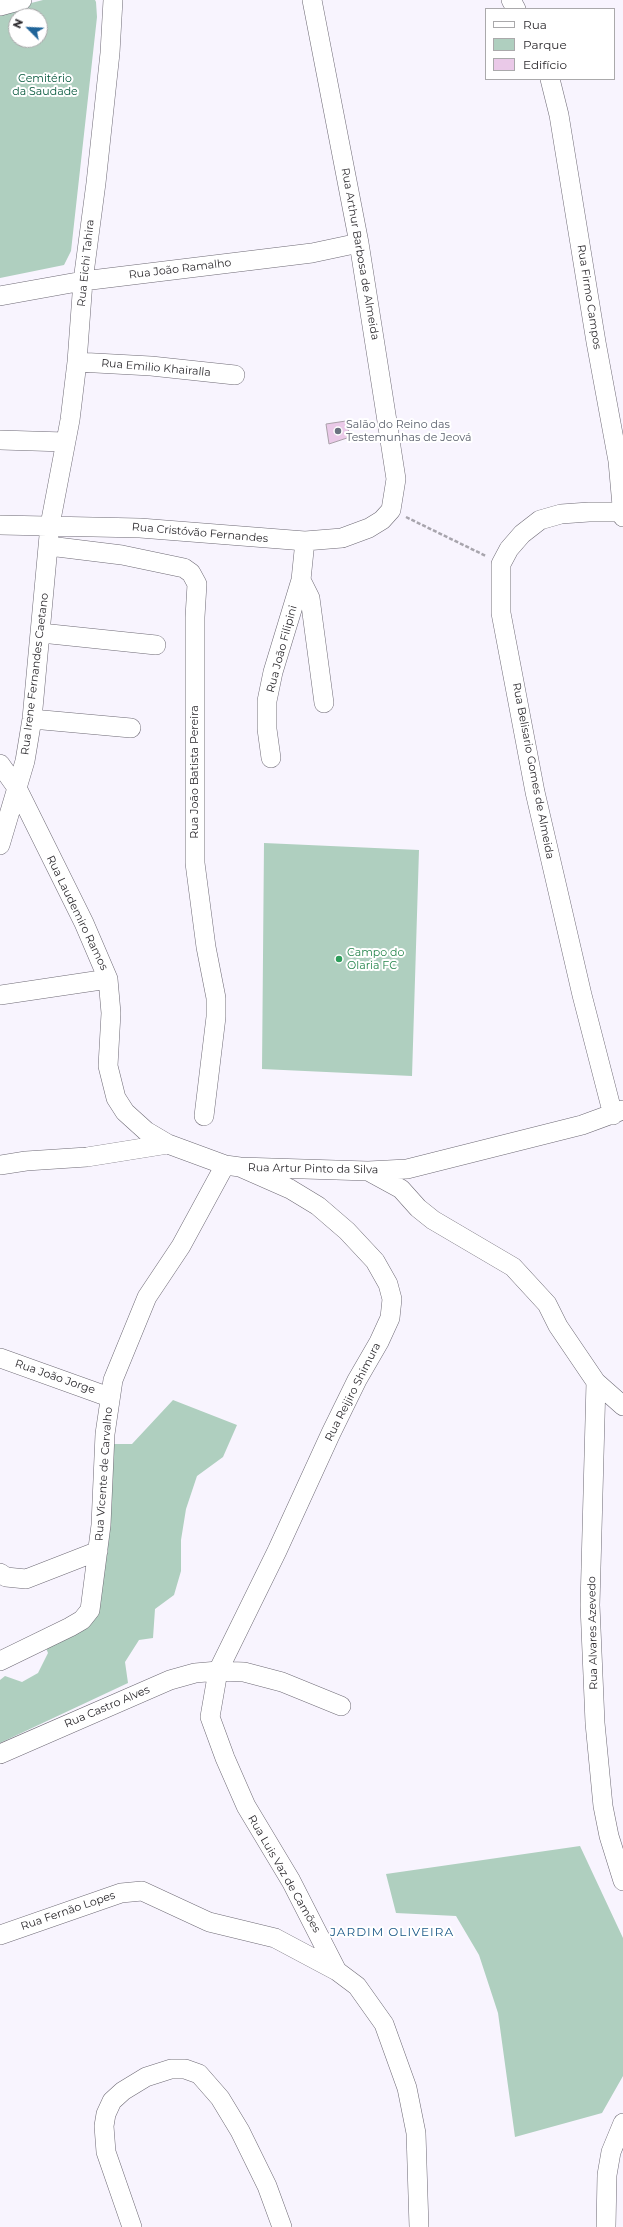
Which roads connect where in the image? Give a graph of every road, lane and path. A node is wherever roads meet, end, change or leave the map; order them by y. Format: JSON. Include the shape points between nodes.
{"nodes":[{"id":1,"x":22,"y":0,"type":"edge"},
{"id":2,"x":113,"y":0,"type":"edge"},
{"id":3,"x":312,"y":0,"type":"edge"},
{"id":4,"x":0,"y":6,"type":"edge"},
{"id":5,"x":550,"y":80,"type":"edge"},
{"id":6,"x":359,"y":243,"type":"junction"},
{"id":7,"x":83,"y":281,"type":"junction"},
{"id":8,"x":0,"y":296,"type":"edge"},
{"id":9,"x":77,"y":362,"type":"junction"},
{"id":10,"x":235,"y":375,"type":"dead end"},
{"id":11,"x":0,"y":440,"type":"edge"},
{"id":12,"x":65,"y":442,"type":"junction"},
{"id":13,"x":621,"y":463,"type":"edge"},
{"id":14,"x":391,"y":510,"type":"junction"},
{"id":15,"x":623,"y":514,"type":"edge"},
{"id":16,"x":0,"y":525,"type":"edge"},
{"id":17,"x":50,"y":525,"type":"junction"},
{"id":18,"x":305,"y":541,"type":"junction"},
{"id":19,"x":49,"y":546,"type":"junction"},
{"id":20,"x":501,"y":564,"type":"junction"},
{"id":21,"x":301,"y":580,"type":"junction"},
{"id":22,"x":42,"y":633,"type":"junction"},
{"id":23,"x":156,"y":644,"type":"dead end"},
{"id":24,"x":324,"y":703,"type":"dead end"},
{"id":25,"x":32,"y":719,"type":"junction"},
{"id":26,"x":131,"y":728,"type":"dead end"},
{"id":27,"x":271,"y":758,"type":"dead end"},
{"id":28,"x":0,"y":764,"type":"edge"},
{"id":29,"x":17,"y":788,"type":"junction"},
{"id":30,"x":0,"y":845,"type":"edge"},
{"id":31,"x":108,"y":979,"type":"junction"},
{"id":32,"x":0,"y":995,"type":"edge"},
{"id":33,"x":618,"y":1113,"type":"edge"},
{"id":34,"x":204,"y":1116,"type":"dead end"},
{"id":35,"x":168,"y":1144,"type":"junction"},
{"id":36,"x":0,"y":1165,"type":"edge"},
{"id":37,"x":233,"y":1166,"type":"junction"},
{"id":38,"x":368,"y":1171,"type":"junction"},
{"id":39,"x":0,"y":1358,"type":"edge"},
{"id":40,"x":596,"y":1382,"type":"junction"},
{"id":41,"x":109,"y":1397,"type":"junction"},
{"id":42,"x":623,"y":1406,"type":"edge"},
{"id":43,"x":98,"y":1551,"type":"junction"},
{"id":44,"x":0,"y":1573,"type":"edge"},
{"id":45,"x":0,"y":1661,"type":"edge"},
{"id":46,"x":218,"y":1671,"type":"junction"},
{"id":47,"x":341,"y":1706,"type":"dead end"},
{"id":48,"x":0,"y":1754,"type":"edge"},
{"id":49,"x":616,"y":1835,"type":"edge"},
{"id":50,"x":623,"y":1881,"type":"edge"},
{"id":51,"x":0,"y":1935,"type":"edge"},
{"id":52,"x":337,"y":1970,"type":"junction"},
{"id":53,"x":623,"y":2123,"type":"edge"},
{"id":54,"x":132,"y":2227,"type":"edge"},
{"id":55,"x":282,"y":2227,"type":"edge"},
{"id":56,"x":419,"y":2227,"type":"edge"},
{"id":57,"x":606,"y":2227,"type":"edge"}],
"edges":[{"from":1,"to":4,"type":"street"},
{"from":2,"to":7,"type":"street","name":"Rua Eichi Tahira","via":[[98,168]]},
{"from":3,"to":6,"type":"street","name":"Rua Arthur Barbosa de Almeida"},
{"from":5,"to":13,"type":"street","name":"Rua Firmo Campos","via":[[559,114],[596,342]]},
{"from":6,"to":7,"type":"street","name":"Rua João Ramalho","via":[[312,253]]},
{"from":6,"to":14,"type":"street","name":"Rua Arthur Barbosa de Almeida","via":[[396,479]]},
{"from":7,"to":8,"type":"street","name":"Rua João Ramalho"},
{"from":7,"to":9,"type":"street","name":"Rua Eichi Tahira"},
{"from":9,"to":10,"type":"street","name":"Rua Emilio Khairalla","via":[[151,366]]},
{"from":9,"to":12,"type":"street","name":"Rua Eichi Tahira"},
{"from":11,"to":12,"type":"street"},
{"from":12,"to":17,"type":"street","name":"Rua Eichi Tahira"},
{"from":13,"to":15,"type":"street","name":"Rua Firmo Campos"},
{"from":14,"to":18,"type":"street","name":"Rua Cristóvão Fernandes","via":[[382,520],[369,528],[342,538]]},
{"from":14,"to":20,"type":"path"},
{"from":15,"to":20,"type":"street","name":"Rua Belisario Gomes de Almeida","via":[[560,514],[540,520],[522,534],[509,549]]},
{"from":16,"to":17,"type":"street","name":"Rua Cristóvão Fernandes"},
{"from":17,"to":18,"type":"street","name":"Rua Cristóvão Fernandes","via":[[140,528]]},
{"from":17,"to":19,"type":"street","name":"Rua Irene Fernandes Caetano"},
{"from":18,"to":21,"type":"street","name":"Rua João Filipini"},
{"from":19,"to":22,"type":"street","name":"Rua Irene Fernandes Caetano"},
{"from":19,"to":34,"type":"street","name":"Rua João Batista Pereira","via":[[122,555],[184,568],[191,572],[197,584],[195,863],[206,947],[216,998]]},
{"from":20,"to":33,"type":"street","name":"Rua Belisario Gomes de Almeida","via":[[501,613],[534,785],[582,995]]},
{"from":21,"to":24,"type":"street","via":[[310,598]]},
{"from":21,"to":27,"type":"street","name":"Rua João Filipini","via":[[273,672],[268,701],[267,729]]},
{"from":22,"to":23,"type":"street"},
{"from":22,"to":25,"type":"street","name":"Rua Irene Fernandes Caetano"},
{"from":25,"to":26,"type":"street"},
{"from":25,"to":29,"type":"street","name":"Rua Irene Fernandes Caetano","via":[[25,761]]},
{"from":28,"to":29,"type":"street","name":"Rua Laudemiro Ramos"},
{"from":29,"to":30,"type":"street","name":"Rua Irene Fernandes Caetano"},
{"from":29,"to":31,"type":"street","name":"Rua Laudemiro Ramos","via":[[84,923]]},
{"from":31,"to":32,"type":"street"},
{"from":31,"to":35,"type":"street","name":"Rua Laudemiro Ramos","via":[[111,1012],[108,1066],[116,1098],[125,1112],[146,1132]]},
{"from":33,"to":38,"type":"street","name":"Rua Artur Pinto da Silva","via":[[435,1164],[407,1169]]},
{"from":35,"to":36,"type":"street","name":"Rua Artur Pinto da Silva","via":[[87,1157]]},
{"from":35,"to":37,"type":"street","name":"Rua Artur Pinto da Silva"},
{"from":37,"to":38,"type":"street","name":"Rua Artur Pinto da Silva"},
{"from":37,"to":41,"type":"street","name":"Rua Vicente de Carvalho","via":[[147,1297],[121,1357]]},
{"from":37,"to":46,"type":"street","name":"Rua Reijiro Shimura","via":[[290,1189],[318,1206],[347,1231],[375,1261],[388,1284],[392,1300],[390,1318],[379,1342],[331,1433]]},
{"from":38,"to":40,"type":"street","via":[[401,1189],[433,1220],[513,1267],[547,1304],[558,1326]]},
{"from":39,"to":41,"type":"street","name":"Rua João Jorge"},
{"from":40,"to":42,"type":"street"},
{"from":40,"to":49,"type":"street","name":"Rua Alvares Azevedo","via":[[590,1605],[595,1723],[603,1806]]},
{"from":41,"to":43,"type":"street","name":"Rua Vicente de Carvalho"},
{"from":43,"to":44,"type":"street","via":[[26,1579],[6,1578]]},
{"from":43,"to":45,"type":"street","name":"Rua Vicente de Carvalho","via":[[93,1597],[88,1614],[70,1627]]},
{"from":46,"to":47,"type":"street","name":"Rua Castro Alves","via":[[244,1672],[282,1682]]},
{"from":46,"to":48,"type":"street","name":"Rua Castro Alves","via":[[170,1680]]},
{"from":46,"to":52,"type":"street","name":"Rua Luis Vaz de Camões","via":[[210,1717],[225,1758],[246,1806],[291,1881]]},
{"from":49,"to":50,"type":"street","name":"Rua Alvares Azevedo"},
{"from":51,"to":52,"type":"street","name":"Rua Fernão Lopes","via":[[121,1893],[142,1891],[209,1922],[275,1938]]},
{"from":52,"to":56,"type":"street","name":"Rua Luis Vaz de Camões","via":[[357,1986],[384,2024],[407,2088],[416,2134]]},
{"from":53,"to":57,"type":"street","via":[[611,2152]]},
{"from":54,"to":55,"type":"street","via":[[106,2152],[106,2114],[112,2101],[123,2091],[146,2078],[171,2069],[185,2069],[199,2074],[220,2098],[240,2131],[267,2186]]}]}
